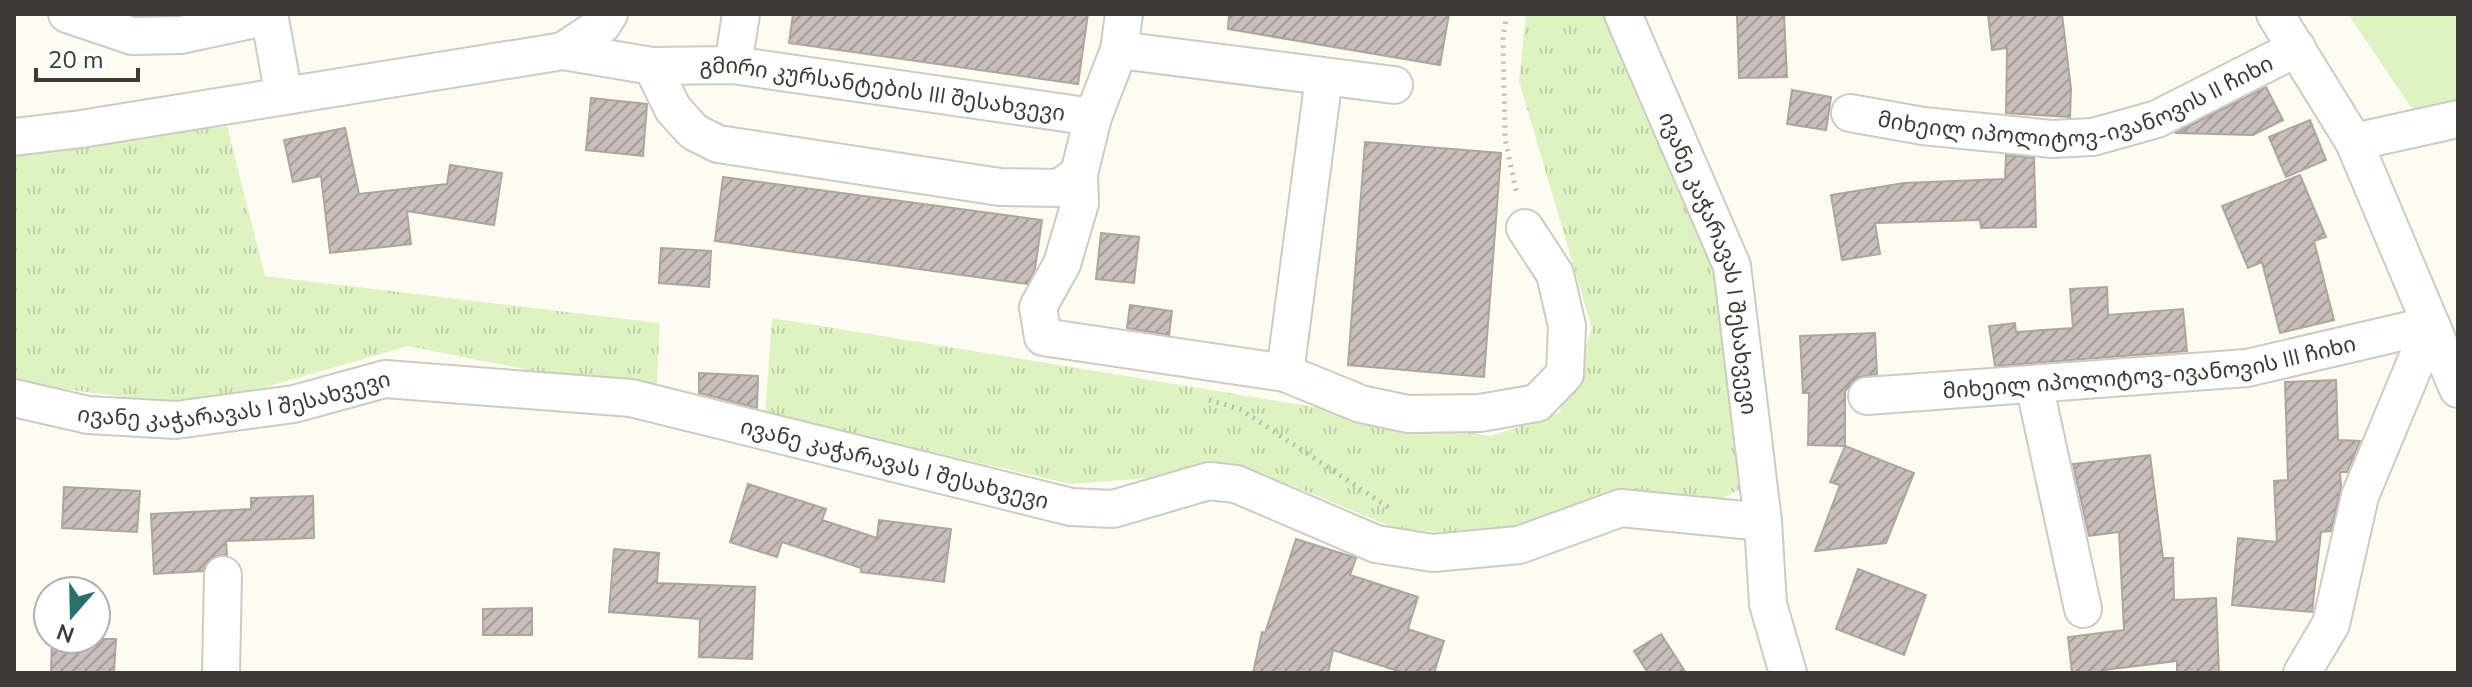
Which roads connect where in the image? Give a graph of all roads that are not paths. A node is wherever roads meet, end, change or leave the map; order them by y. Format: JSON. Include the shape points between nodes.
{"nodes":[{"id":1,"x":67,"y":14,"type":"edge"},
{"id":2,"x":609,"y":14,"type":"edge"},
{"id":3,"x":741,"y":14,"type":"edge"},
{"id":4,"x":1124,"y":14,"type":"edge"},
{"id":5,"x":1623,"y":14,"type":"edge"},
{"id":6,"x":2275,"y":14,"type":"edge"},
{"id":7,"x":269,"y":15,"type":"edge"},
{"id":8,"x":2297,"y":48,"type":"junction"},
{"id":9,"x":1119,"y":50,"type":"junction"},
{"id":10,"x":563,"y":51,"type":"junction"},
{"id":11,"x":733,"y":65,"type":"junction"},
{"id":12,"x":652,"y":66,"type":"junction"},
{"id":13,"x":1324,"y":77,"type":"junction"},
{"id":14,"x":1394,"y":85,"type":"dead end"},
{"id":15,"x":284,"y":96,"type":"junction"},
{"id":16,"x":1850,"y":113,"type":"dead end"},
{"id":17,"x":1093,"y":117,"type":"junction"},
{"id":18,"x":2458,"y":119,"type":"edge"},
{"id":19,"x":14,"y":137,"type":"edge"},
{"id":20,"x":2354,"y":142,"type":"junction"},
{"id":21,"x":1079,"y":174,"type":"junction"},
{"id":22,"x":1525,"y":228,"type":"road end"},
{"id":23,"x":2431,"y":325,"type":"junction"},
{"id":24,"x":1285,"y":373,"type":"junction"},
{"id":25,"x":2034,"y":384,"type":"junction"},
{"id":26,"x":2458,"y":389,"type":"edge"},
{"id":27,"x":1867,"y":396,"type":"dead end"},
{"id":28,"x":14,"y":398,"type":"edge"},
{"id":29,"x":1763,"y":522,"type":"junction"},
{"id":30,"x":223,"y":575,"type":"dead end"},
{"id":31,"x":2083,"y":609,"type":"dead end"},
{"id":32,"x":221,"y":673,"type":"edge"},
{"id":33,"x":1788,"y":673,"type":"edge"},
{"id":34,"x":2302,"y":673,"type":"edge"}],
"edges":[{"from":1,"to":7,"type":"street","via":[[132,36],[181,35]]},
{"from":2,"to":10,"type":"street","via":[[602,25]]},
{"from":3,"to":11,"type":"street"},
{"from":4,"to":9,"type":"street","name":"გმირი კურსანტების III შესახვევი"},
{"from":5,"to":29,"type":"street","name":"ივანე კაჭარავას I შესახვევი","via":[[1732,266]]},
{"from":6,"to":8,"type":"street"},
{"from":7,"to":15,"type":"street"},
{"from":8,"to":16,"type":"street","name":"მიხეილ იპოლიტოვ-ივანოვის II ჩიხი","via":[[2157,119],[2093,137],[2052,139]]},
{"from":8,"to":20,"type":"street"},
{"from":9,"to":13,"type":"street"},
{"from":9,"to":17,"type":"street","name":"გმირი კურსანტების III შესახვევი"},
{"from":10,"to":12,"type":"street","name":"გმირი კურსანტების III შესახვევი"},
{"from":10,"to":15,"type":"street"},
{"from":11,"to":12,"type":"street","name":"გმირი კურსანტების III შესახვევი"},
{"from":11,"to":17,"type":"street","name":"გმირი კურსანტების III შესახვევი"},
{"from":12,"to":21,"type":"street","via":[[673,109],[694,132],[718,144],[1000,187],[1059,188]]},
{"from":13,"to":14,"type":"street"},
{"from":13,"to":24,"type":"street"},
{"from":15,"to":19,"type":"street"},
{"from":17,"to":21,"type":"street"},
{"from":18,"to":20,"type":"street"},
{"from":20,"to":23,"type":"street"},
{"from":21,"to":24,"type":"street","via":[[1080,203],[1062,264],[1038,307],[1043,337]]},
{"from":22,"to":24,"type":"street","via":[[1555,274],[1567,326],[1565,374],[1537,403],[1480,413],[1408,414],[1361,404]]},
{"from":23,"to":25,"type":"street","name":"მიხეილ იპოლიტოვ-ივანოვის III ჩიხი","via":[[2247,368]]},
{"from":23,"to":26,"type":"street"},
{"from":23,"to":34,"type":"street","via":[[2360,496],[2331,624]]},
{"from":25,"to":27,"type":"street","name":"მიხეილ იპოლიტოვ-ივანოვის III ჩიხი"},
{"from":25,"to":31,"type":"street"},
{"from":28,"to":29,"type":"street","name":"ივანე კაჭარავას I შესახვევი","via":[[88,415],[176,420],[294,404],[385,379],[631,398],[1071,507],[1113,509],[1209,481],[1236,484],[1376,544],[1433,553],[1519,545],[1621,508]]},
{"from":29,"to":33,"type":"street","name":"ივანე კაჭარავას I შესახვევი","via":[[1768,604]]},
{"from":30,"to":32,"type":"street"}]}
